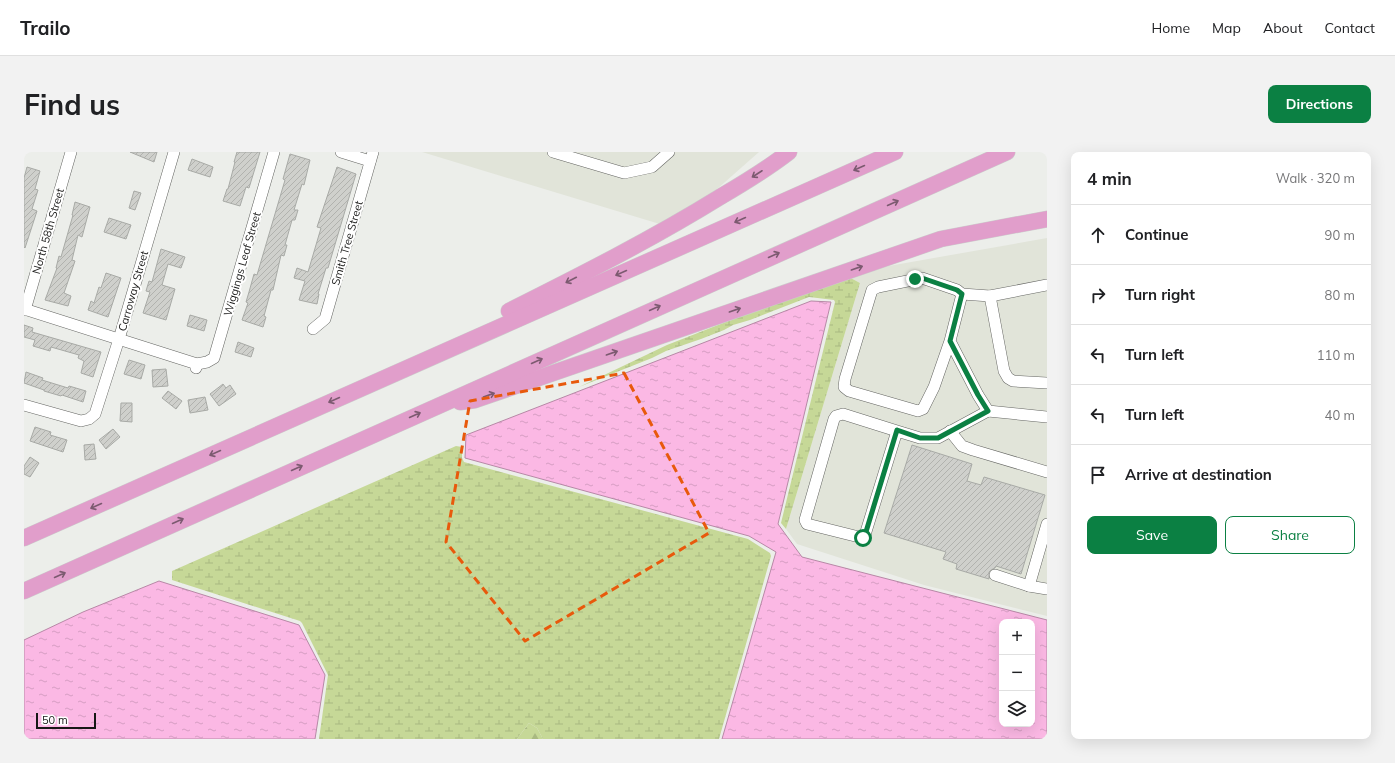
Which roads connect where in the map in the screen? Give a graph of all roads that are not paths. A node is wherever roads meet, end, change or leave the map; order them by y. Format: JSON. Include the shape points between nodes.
{"nodes":[{"id":1,"x":71,"y":152,"type":"edge"},
{"id":2,"x":174,"y":152,"type":"edge"},
{"id":3,"x":274,"y":152,"type":"edge"},
{"id":4,"x":341,"y":152,"type":"edge"},
{"id":5,"x":553,"y":152,"type":"edge"},
{"id":6,"x":669,"y":152,"type":"edge"},
{"id":7,"x":789,"y":152,"type":"edge"},
{"id":8,"x":895,"y":152,"type":"edge"},
{"id":9,"x":1007,"y":152,"type":"edge"},
{"id":10,"x":372,"y":157,"type":"edge"},
{"id":11,"x":1047,"y":219,"type":"edge"},
{"id":12,"x":1047,"y":285,"type":"edge"},
{"id":13,"x":962,"y":294,"type":"junction"},
{"id":14,"x":990,"y":296,"type":"junction"},
{"id":15,"x":25,"y":310,"type":"edge"},
{"id":16,"x":313,"y":330,"type":"dead end"},
{"id":17,"x":119,"y":339,"type":"junction"},
{"id":18,"x":950,"y":341,"type":"junction"},
{"id":19,"x":1047,"y":382,"type":"edge"},
{"id":20,"x":369,"y":384,"type":"junction"},
{"id":21,"x":437,"y":405,"type":"junction"},
{"id":22,"x":25,"y":408,"type":"edge"},
{"id":23,"x":988,"y":411,"type":"junction"},
{"id":24,"x":1047,"y":417,"type":"edge"},
{"id":25,"x":897,"y":430,"type":"junction"},
{"id":26,"x":950,"y":431,"type":"junction"},
{"id":27,"x":1047,"y":472,"type":"edge"},
{"id":28,"x":1047,"y":524,"type":"edge"},
{"id":29,"x":24,"y":538,"type":"edge"},
{"id":30,"x":995,"y":575,"type":"dead end"},
{"id":31,"x":1029,"y":586,"type":"junction"},
{"id":32,"x":1047,"y":589,"type":"edge"},
{"id":33,"x":24,"y":591,"type":"edge"}],
"edges":[{"from":1,"to":15,"type":"street","name":"North 58th Street"},
{"from":2,"to":17,"type":"street","name":"Carroway Street"},
{"from":3,"to":17,"type":"street","name":"Wiggings Leaf Street","via":[[214,358],[196,366]]},
{"from":4,"to":10,"type":"street"},
{"from":5,"to":6,"type":"street","via":[[624,173],[652,167]]},
{"from":7,"to":20,"type":"highway","one_way":true,"via":[[682,221]]},
{"from":8,"to":20,"type":"highway","one_way":true},
{"from":21,"to":9,"type":"highway","one_way":true},
{"from":10,"to":16,"type":"street","name":"Smith Tree Street","via":[[325,319]]},
{"from":21,"to":11,"type":"highway","one_way":true,"via":[[474,400],[941,239]]},
{"from":12,"to":14,"type":"street"},
{"from":13,"to":14,"type":"street"},
{"from":13,"to":18,"type":"street"},
{"from":13,"to":18,"type":"street","via":[[922,278],[872,290],[844,387],[849,391],[918,411],[923,409],[934,387]]},
{"from":14,"to":19,"type":"street","via":[[1004,371],[1008,378]]},
{"from":15,"to":17,"type":"street"},
{"from":17,"to":22,"type":"street","name":"Carroway Street","via":[[95,414],[89,419],[81,421]]},
{"from":18,"to":23,"type":"street"},
{"from":20,"to":29,"type":"highway","one_way":true},
{"from":33,"to":21,"type":"highway","one_way":true},
{"from":23,"to":24,"type":"street"},
{"from":23,"to":26,"type":"street"},
{"from":25,"to":25,"type":"street","via":[[863,538],[807,524],[806,520],[836,416],[843,414]]},
{"from":25,"to":26,"type":"street","via":[[920,438],[938,438]]},
{"from":26,"to":27,"type":"street","via":[[962,446]]},
{"from":28,"to":31,"type":"street"},
{"from":30,"to":31,"type":"street"},
{"from":31,"to":32,"type":"street"}]}
